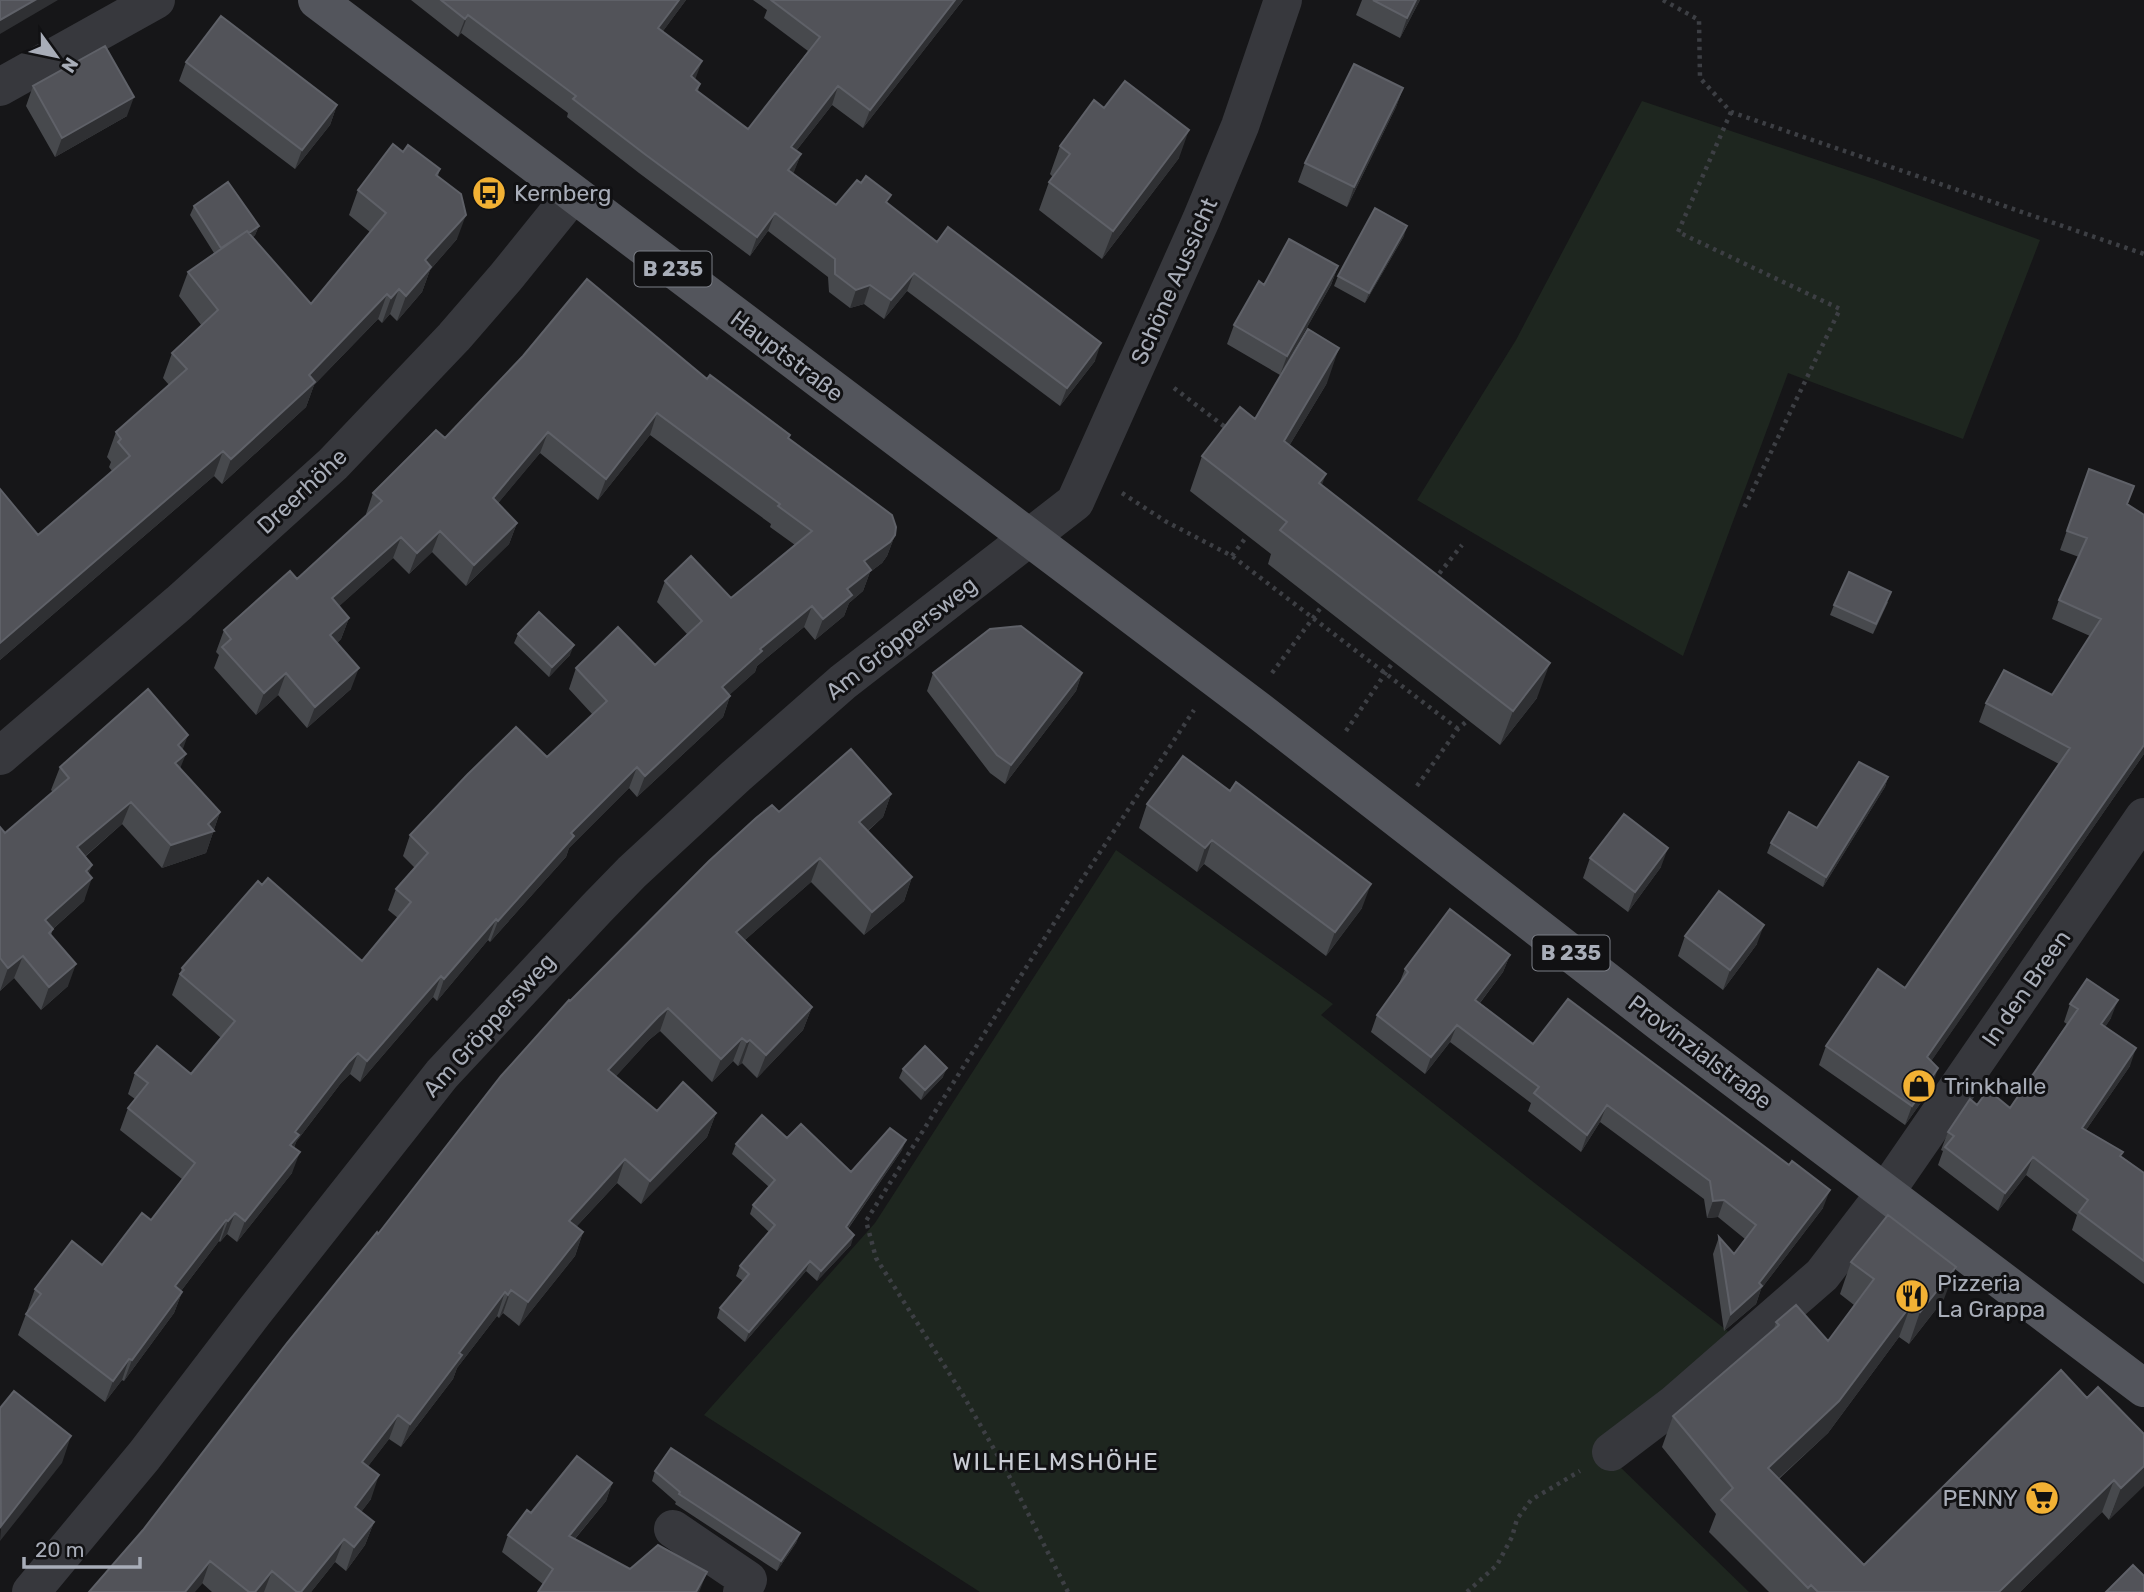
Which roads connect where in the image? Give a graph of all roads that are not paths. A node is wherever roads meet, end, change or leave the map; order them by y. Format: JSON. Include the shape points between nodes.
{"nodes":[{"id":1,"x":156,"y":0,"type":"edge"},
{"id":2,"x":317,"y":0,"type":"edge"},
{"id":3,"x":1283,"y":0,"type":"edge"},
{"id":4,"x":0,"y":87,"type":"edge"},
{"id":5,"x":573,"y":194,"type":"junction"},
{"id":6,"x":1028,"y":538,"type":"junction"},
{"id":7,"x":1254,"y":708,"type":"joint"},
{"id":8,"x":0,"y":756,"type":"edge"},
{"id":9,"x":2144,"y":817,"type":"edge"},
{"id":10,"x":1885,"y":1193,"type":"junction"},
{"id":11,"x":2144,"y":1388,"type":"edge"},
{"id":12,"x":1611,"y":1452,"type":"road end"},
{"id":13,"x":673,"y":1530,"type":"dead end"},
{"id":14,"x":31,"y":1592,"type":"edge"},
{"id":15,"x":742,"y":1592,"type":"edge"}],
"edges":[{"from":1,"to":4,"type":"street"},
{"from":2,"to":5,"type":"main road","name":"Hauptstraße","number":"B 235"},
{"from":3,"to":6,"type":"street","name":"Schöne Aussicht","via":[[1240,126],[1075,502]]},
{"from":5,"to":6,"type":"main road","name":"Hauptstraße","number":"B 235"},
{"from":5,"to":8,"type":"street","name":"Dreerhöhe","via":[[454,337],[333,464]]},
{"from":6,"to":7,"type":"main road","name":"Hauptstraße","number":"B 235"},
{"from":6,"to":14,"type":"street","name":"Am Gröppersweg","via":[[843,682],[596,909],[442,1074]]},
{"from":7,"to":10,"type":"main road","name":"Provinzialstraße","number":"B 235"},
{"from":9,"to":10,"type":"street","name":"In den Breen"},
{"from":10,"to":11,"type":"main road","name":"Provinzialstraße","number":"B 235"},
{"from":10,"to":12,"type":"street","name":"In den Breen","via":[[1822,1275],[1673,1405]]},
{"from":13,"to":15,"type":"street","via":[[748,1580]]}]}
